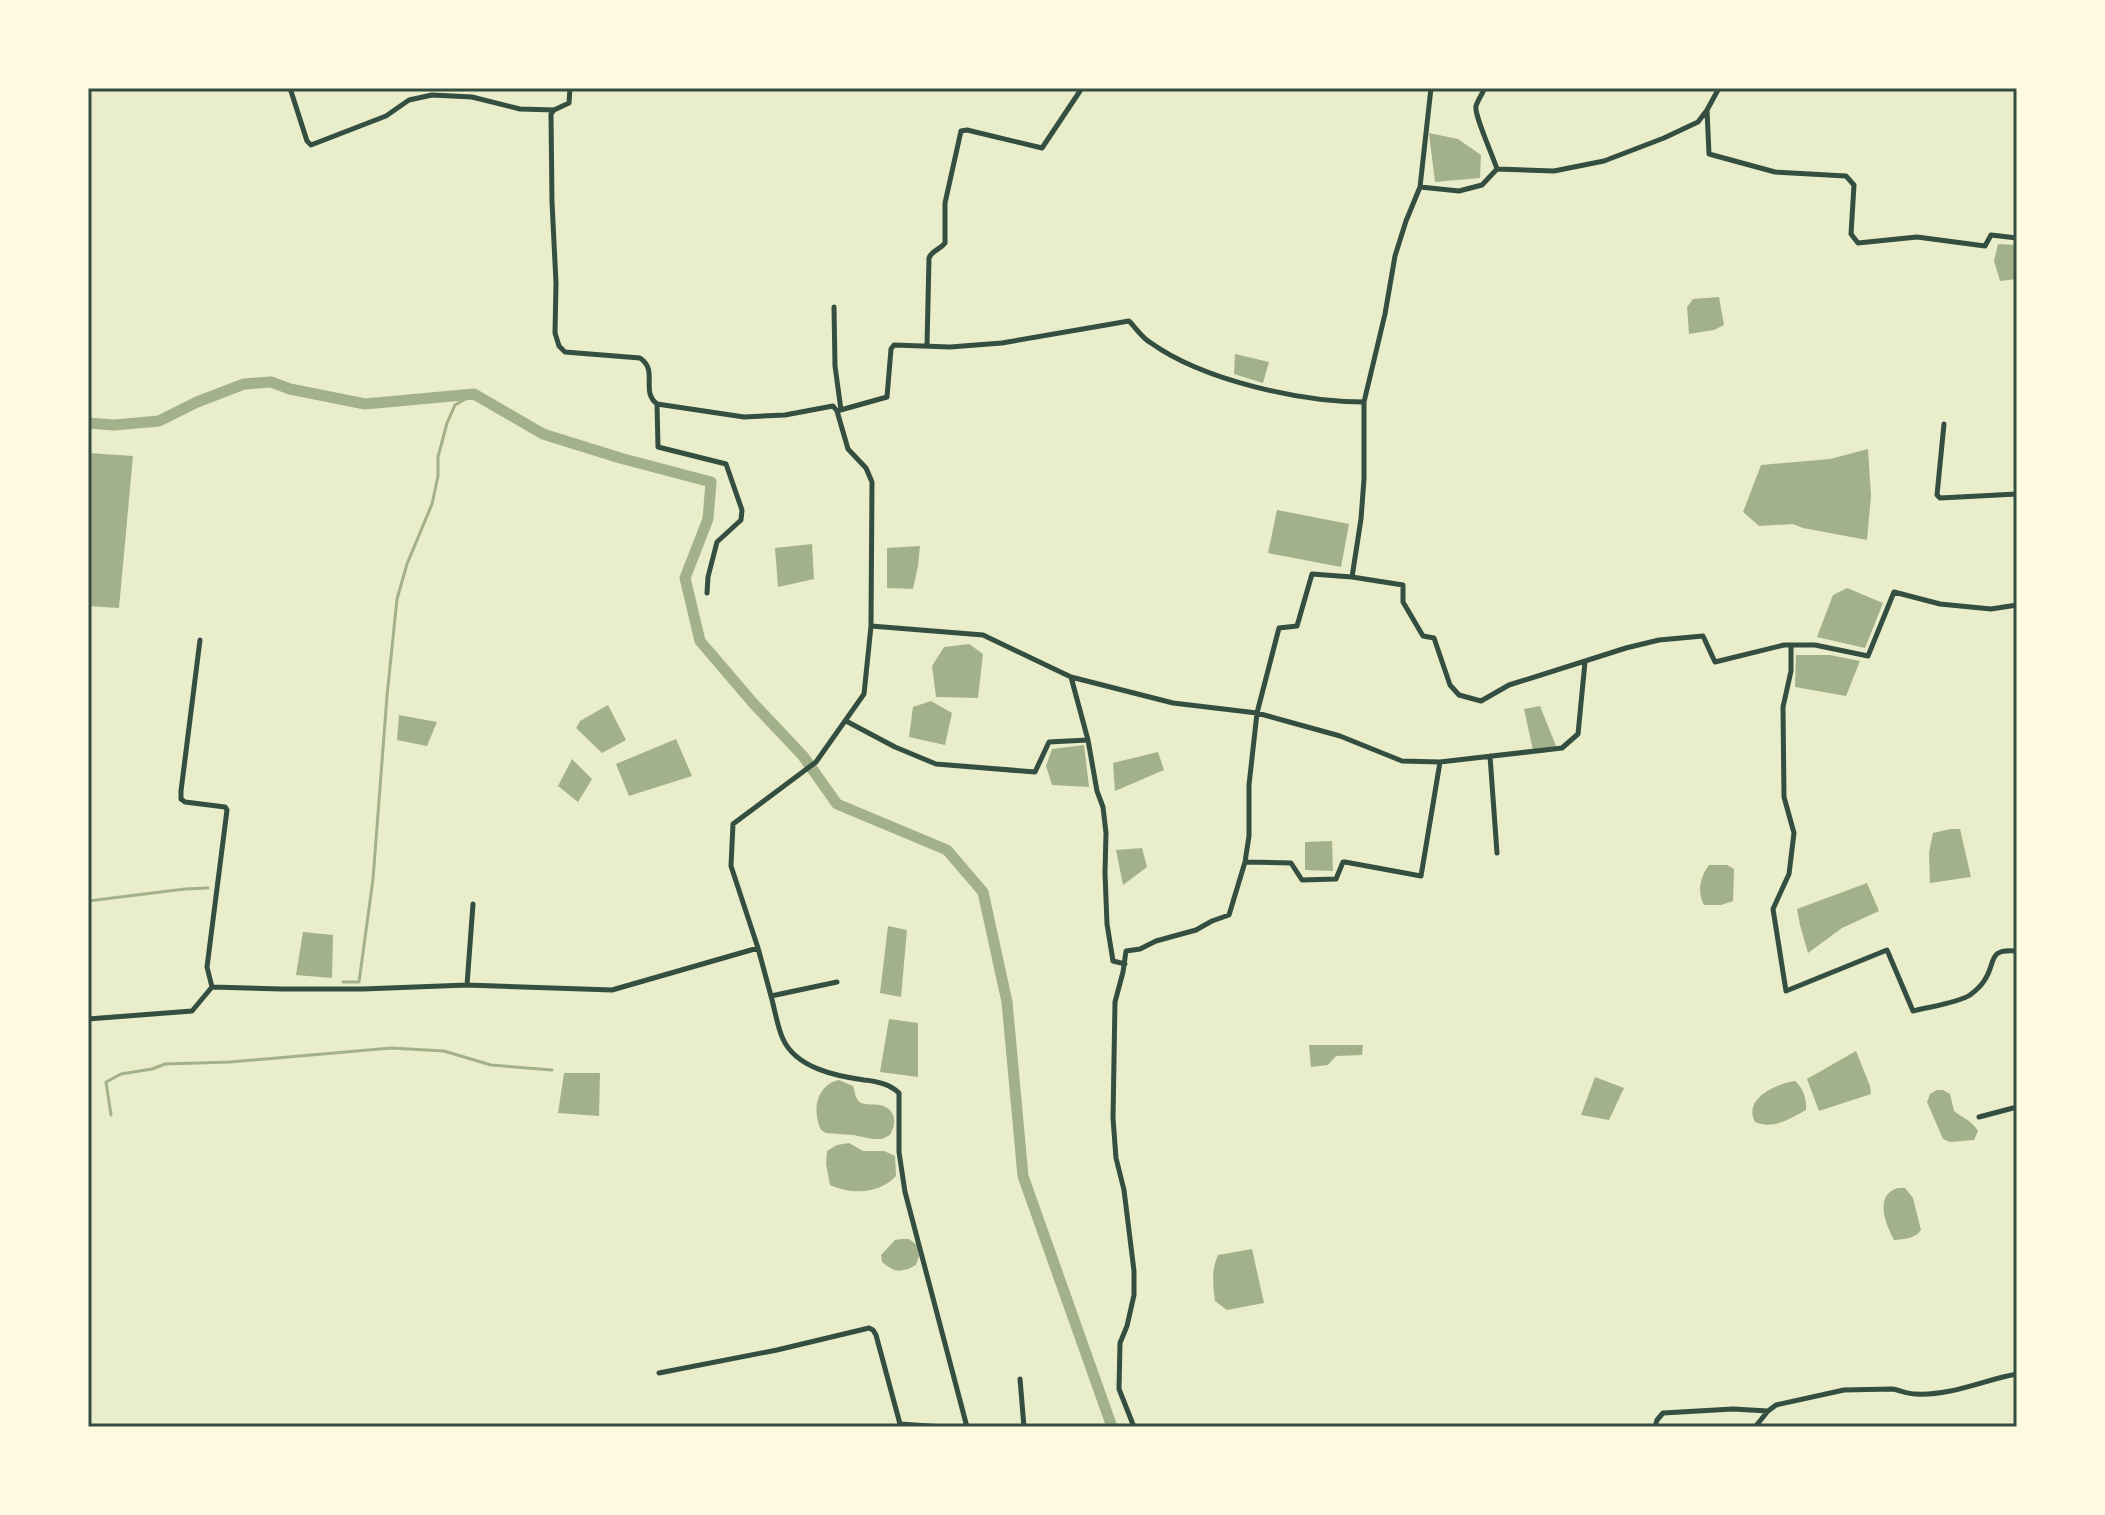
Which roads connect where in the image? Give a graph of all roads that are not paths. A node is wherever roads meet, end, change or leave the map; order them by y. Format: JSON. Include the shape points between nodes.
{"nodes":[{"id":1,"x":290,"y":88,"type":"edge"},
{"id":2,"x":570,"y":88,"type":"edge"},
{"id":3,"x":1082,"y":88,"type":"edge"},
{"id":4,"x":1431,"y":88,"type":"edge"},
{"id":5,"x":1485,"y":88,"type":"edge"},
{"id":6,"x":1719,"y":88,"type":"edge"},
{"id":7,"x":554,"y":110,"type":"junction"},
{"id":8,"x":1707,"y":110,"type":"junction"},
{"id":9,"x":1497,"y":169,"type":"junction"},
{"id":10,"x":1420,"y":187,"type":"junction"},
{"id":11,"x":2017,"y":238,"type":"edge"},
{"id":12,"x":834,"y":307,"type":"dead end"},
{"id":13,"x":927,"y":346,"type":"junction"},
{"id":14,"x":1364,"y":402,"type":"junction"},
{"id":15,"x":657,"y":404,"type":"junction"},
{"id":16,"x":839,"y":411,"type":"junction"},
{"id":17,"x":1944,"y":424,"type":"dead end"},
{"id":18,"x":2017,"y":494,"type":"edge"},
{"id":19,"x":1352,"y":577,"type":"junction"},
{"id":20,"x":707,"y":593,"type":"dead end"},
{"id":21,"x":2017,"y":605,"type":"edge"},
{"id":22,"x":871,"y":626,"type":"junction"},
{"id":23,"x":200,"y":640,"type":"dead end"},
{"id":24,"x":1791,"y":645,"type":"junction"},
{"id":25,"x":1585,"y":662,"type":"junction"},
{"id":26,"x":1071,"y":677,"type":"junction"},
{"id":27,"x":1257,"y":713,"type":"junction"},
{"id":28,"x":846,"y":721,"type":"junction"},
{"id":29,"x":1088,"y":740,"type":"junction"},
{"id":30,"x":1490,"y":756,"type":"junction"},
{"id":31,"x":1440,"y":762,"type":"junction"},
{"id":32,"x":1497,"y":853,"type":"dead end"},
{"id":33,"x":1245,"y":862,"type":"junction"},
{"id":34,"x":473,"y":904,"type":"dead end"},
{"id":35,"x":758,"y":948,"type":"junction"},
{"id":36,"x":2017,"y":951,"type":"edge"},
{"id":37,"x":1125,"y":964,"type":"junction"},
{"id":38,"x":837,"y":982,"type":"dead end"},
{"id":39,"x":467,"y":985,"type":"junction"},
{"id":40,"x":212,"y":987,"type":"junction"},
{"id":41,"x":771,"y":996,"type":"junction"},
{"id":42,"x":88,"y":1019,"type":"edge"},
{"id":43,"x":2017,"y":1107,"type":"edge"},
{"id":44,"x":1979,"y":1117,"type":"dead end"},
{"id":45,"x":659,"y":1373,"type":"dead end"},
{"id":46,"x":2017,"y":1374,"type":"edge"},
{"id":47,"x":1020,"y":1379,"type":"dead end"},
{"id":48,"x":1768,"y":1411,"type":"junction"},
{"id":49,"x":943,"y":1427,"type":"edge"},
{"id":50,"x":967,"y":1427,"type":"edge"},
{"id":51,"x":1024,"y":1427,"type":"edge"},
{"id":52,"x":1134,"y":1427,"type":"edge"},
{"id":53,"x":1655,"y":1427,"type":"edge"},
{"id":54,"x":1755,"y":1427,"type":"edge"}],
"edges":[{"from":1,"to":7,"type":"street","via":[[311,145],[386,116],[409,100],[432,95]]},
{"from":2,"to":7,"type":"street","via":[[569,103]]},
{"from":3,"to":13,"type":"street","via":[[1042,148],[961,131],[945,203],[945,243],[929,258]]},
{"from":4,"to":10,"type":"street"},
{"from":5,"to":9,"type":"street","via":[[1476,116]]},
{"from":6,"to":8,"type":"street"},
{"from":7,"to":15,"type":"street","via":[[559,346],[565,352],[640,358],[649,366],[650,397]]},
{"from":8,"to":9,"type":"street","via":[[1698,122],[1604,161],[1554,171]]},
{"from":8,"to":11,"type":"street","via":[[1709,154],[1775,172],[1846,176],[1854,185],[1851,234],[1858,243],[1917,237],[1985,246],[1991,235]]},
{"from":9,"to":10,"type":"street","via":[[1482,185],[1459,191]]},
{"from":10,"to":14,"type":"street","via":[[1395,256]]},
{"from":12,"to":16,"type":"street"},
{"from":13,"to":14,"type":"street","via":[[1002,343],[1129,321],[1148,342],[1180,360],[1242,383],[1337,402]]},
{"from":13,"to":16,"type":"street","via":[[894,345],[887,397]]},
{"from":14,"to":19,"type":"street","via":[[1364,479]]},
{"from":15,"to":16,"type":"street","via":[[744,417],[830,405]]},
{"from":15,"to":20,"type":"street","via":[[658,447],[726,464],[742,510],[741,520],[717,542]]},
{"from":16,"to":22,"type":"street","via":[[848,449],[872,482]]},
{"from":17,"to":18,"type":"street","via":[[1940,498]]},
{"from":19,"to":25,"type":"street","via":[[1403,585],[1403,602],[1423,636],[1434,638],[1450,685],[1459,695],[1481,701],[1509,685]]},
{"from":19,"to":27,"type":"street","via":[[1312,574],[1297,626],[1279,628]]},
{"from":21,"to":24,"type":"street","via":[[1991,609],[1940,604],[1894,592],[1868,656]]},
{"from":22,"to":26,"type":"street","via":[[983,635]]},
{"from":22,"to":28,"type":"street","via":[[864,694]]},
{"from":23,"to":40,"type":"street","via":[[181,799],[227,810],[207,967]]},
{"from":24,"to":25,"type":"street","via":[[1715,662],[1703,636],[1659,640]]},
{"from":24,"to":36,"type":"street","via":[[1783,707],[1784,797],[1794,833],[1789,874],[1773,909],[1786,991],[1887,950],[1913,1011],[1967,997],[1984,981],[1998,952]]},
{"from":25,"to":30,"type":"street","via":[[1578,734],[1562,748]]},
{"from":26,"to":27,"type":"street","via":[[1173,703]]},
{"from":26,"to":29,"type":"street"},
{"from":27,"to":31,"type":"street","via":[[1340,736],[1402,761]]},
{"from":27,"to":33,"type":"street"},
{"from":28,"to":29,"type":"street","via":[[936,764],[1035,772],[1049,742]]},
{"from":28,"to":35,"type":"street","via":[[816,762],[733,824],[731,866]]},
{"from":29,"to":37,"type":"street","via":[[1106,833],[1113,961]]},
{"from":30,"to":31,"type":"street"},
{"from":30,"to":32,"type":"street"},
{"from":31,"to":33,"type":"street","via":[[1421,876],[1343,862],[1336,879],[1302,880],[1291,863]]},
{"from":33,"to":37,"type":"street","via":[[1229,915],[1126,951]]},
{"from":34,"to":39,"type":"street"},
{"from":35,"to":39,"type":"street","via":[[612,990]]},
{"from":35,"to":41,"type":"street"},
{"from":37,"to":52,"type":"street","via":[[1115,1002],[1113,1118],[1134,1271],[1134,1295],[1120,1343],[1119,1389]]},
{"from":38,"to":41,"type":"street"},
{"from":39,"to":40,"type":"street"},
{"from":40,"to":42,"type":"street","via":[[192,1011]]},
{"from":41,"to":50,"type":"street","via":[[784,1041],[804,1063],[899,1093],[905,1192]]},
{"from":43,"to":44,"type":"street"},
{"from":45,"to":49,"type":"street","via":[[869,1328],[876,1335],[900,1424]]},
{"from":46,"to":48,"type":"street","via":[[1943,1393],[1844,1390]]},
{"from":47,"to":51,"type":"street"},
{"from":48,"to":53,"type":"street","via":[[1663,1413]]},
{"from":48,"to":54,"type":"street"}]}
